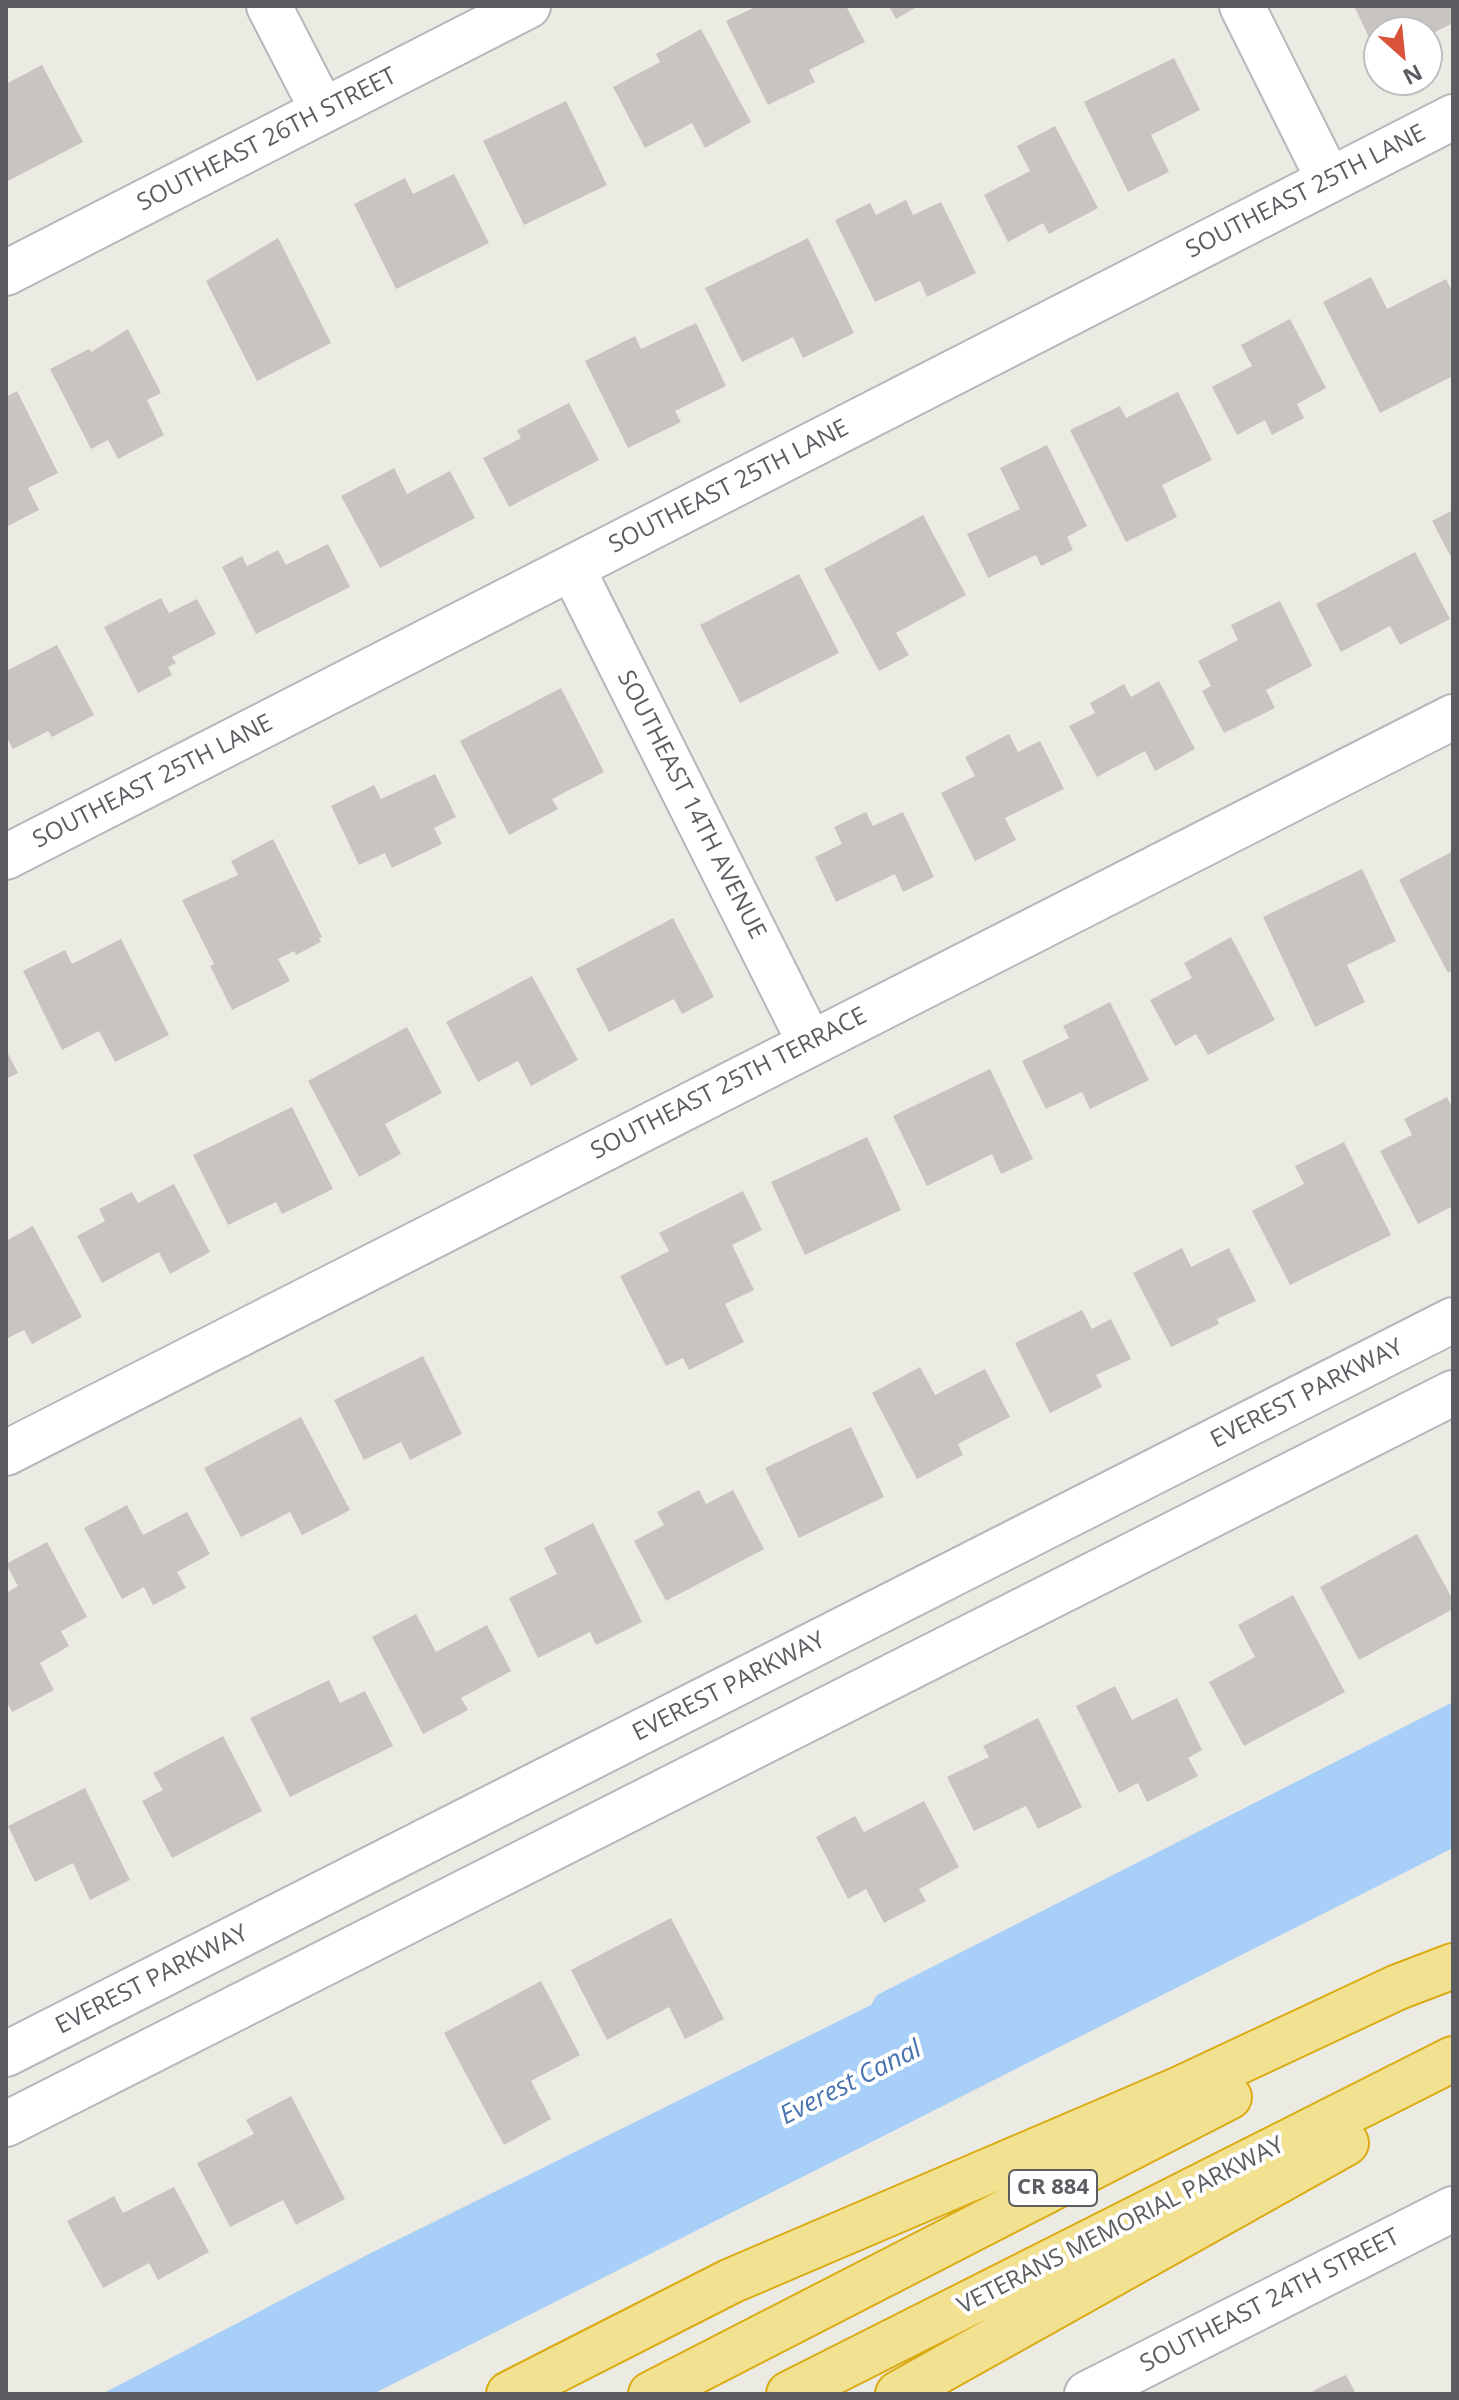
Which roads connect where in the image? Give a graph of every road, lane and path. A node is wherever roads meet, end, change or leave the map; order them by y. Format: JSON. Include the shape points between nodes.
{"nodes":[{"id":1,"x":269,"y":6,"type":"edge"},
{"id":2,"x":528,"y":6,"type":"edge"},
{"id":3,"x":1242,"y":6,"type":"edge"},
{"id":4,"x":323,"y":111,"type":"junction"},
{"id":5,"x":1453,"y":117,"type":"edge"},
{"id":6,"x":1329,"y":180,"type":"junction"},
{"id":7,"x":6,"y":273,"type":"edge"},
{"id":8,"x":572,"y":568,"type":"junction"},
{"id":9,"x":1453,"y":717,"type":"edge"},
{"id":10,"x":6,"y":857,"type":"edge"},
{"id":11,"x":810,"y":1043,"type":"junction"},
{"id":12,"x":1453,"y":1320,"type":"edge"},
{"id":13,"x":1453,"y":1393,"type":"edge"},
{"id":14,"x":6,"y":1453,"type":"edge"},
{"id":15,"x":662,"y":1721,"type":"junction"},
{"id":16,"x":690,"y":1779,"type":"junction"},
{"id":17,"x":1453,"y":1966,"type":"edge"},
{"id":18,"x":1453,"y":1976,"type":"edge"},
{"id":19,"x":6,"y":2054,"type":"edge"},
{"id":20,"x":1453,"y":2059,"type":"edge"},
{"id":21,"x":1453,"y":2083,"type":"edge"},
{"id":22,"x":6,"y":2124,"type":"edge"},
{"id":23,"x":1453,"y":2209,"type":"edge"},
{"id":24,"x":509,"y":2394,"type":"edge"},
{"id":25,"x":651,"y":2394,"type":"edge"},
{"id":26,"x":789,"y":2394,"type":"edge"},
{"id":27,"x":898,"y":2394,"type":"edge"},
{"id":28,"x":1087,"y":2394,"type":"edge"}],
"edges":[{"from":1,"to":4,"type":"street"},
{"from":2,"to":4,"type":"street","name":"SOUTHEAST 26TH STREET"},
{"from":3,"to":6,"type":"street"},
{"from":4,"to":7,"type":"street","name":"SOUTHEAST 26TH STREET"},
{"from":5,"to":6,"type":"street","name":"SOUTHEAST 25TH LANE"},
{"from":6,"to":8,"type":"street","name":"SOUTHEAST 25TH LANE"},
{"from":8,"to":10,"type":"street","name":"SOUTHEAST 25TH LANE"},
{"from":8,"to":11,"type":"street","name":"SOUTHEAST 14TH AVENUE"},
{"from":9,"to":11,"type":"street","name":"SOUTHEAST 25TH TERRACE"},
{"from":11,"to":14,"type":"street","name":"SOUTHEAST 25TH TERRACE"},
{"from":12,"to":15,"type":"street","name":"EVEREST PARKWAY"},
{"from":13,"to":16,"type":"street"},
{"from":15,"to":16,"type":"street"},
{"from":15,"to":19,"type":"street","name":"EVEREST PARKWAY"},
{"from":16,"to":22,"type":"street"},
{"from":17,"to":24,"type":"highway","via":[[731,2281]]},
{"from":18,"to":25,"type":"highway","number":"CR 884"},
{"from":20,"to":26,"type":"highway","name":"VETERANS MEMORIAL PARKWAY","number":"CR 884"},
{"from":21,"to":27,"type":"highway"},
{"from":23,"to":28,"type":"street","name":"SOUTHEAST 24TH STREET"}]}
